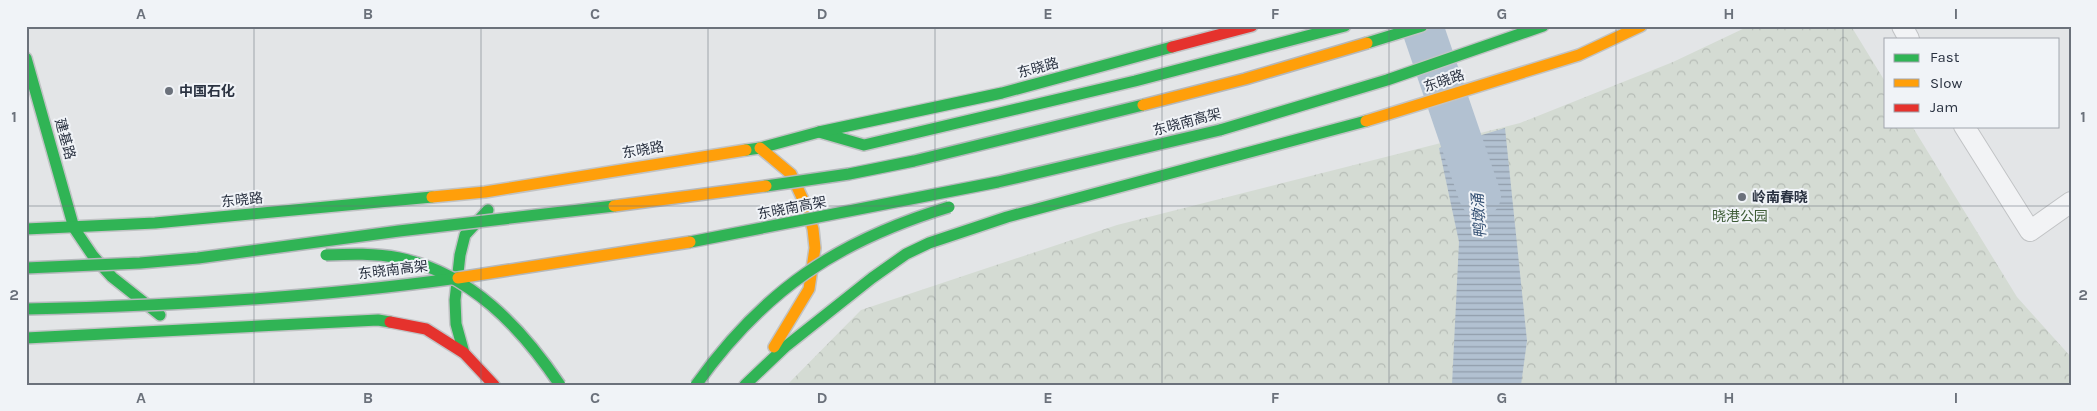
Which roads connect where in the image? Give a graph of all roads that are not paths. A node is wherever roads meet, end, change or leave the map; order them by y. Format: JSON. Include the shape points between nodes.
{"nodes":[{"id":1,"x":1252,"y":26,"type":"edge"},
{"id":2,"x":1345,"y":26,"type":"edge"},
{"id":3,"x":1422,"y":26,"type":"edge"},
{"id":4,"x":1543,"y":26,"type":"edge"},
{"id":5,"x":1641,"y":26,"type":"edge"},
{"id":6,"x":1902,"y":26,"type":"edge"},
{"id":7,"x":1908,"y":38,"type":"edge"},
{"id":8,"x":26,"y":58,"type":"edge"},
{"id":9,"x":1965,"y":128,"type":"edge"},
{"id":10,"x":819,"y":132,"type":"junction"},
{"id":11,"x":1160,"y":145,"type":"junction"},
{"id":12,"x":760,"y":148,"type":"junction"},
{"id":13,"x":522,"y":186,"type":"junction"},
{"id":14,"x":989,"y":196,"type":"dead end"},
{"id":15,"x":2071,"y":202,"type":"edge"},
{"id":16,"x":965,"y":203,"type":"dead end"},
{"id":17,"x":74,"y":228,"type":"junction"},
{"id":18,"x":26,"y":229,"type":"edge"},
{"id":19,"x":319,"y":255,"type":"dead end"},
{"id":20,"x":299,"y":256,"type":"dead end"},
{"id":21,"x":198,"y":258,"type":"junction"},
{"id":22,"x":26,"y":268,"type":"edge"},
{"id":23,"x":26,"y":309,"type":"edge"},
{"id":24,"x":184,"y":331,"type":"junction"},
{"id":25,"x":26,"y":338,"type":"edge"},
{"id":26,"x":464,"y":353,"type":"junction"},
{"id":27,"x":754,"y":374,"type":"junction"},
{"id":28,"x":494,"y":385,"type":"edge"},
{"id":29,"x":560,"y":385,"type":"edge"},
{"id":30,"x":696,"y":385,"type":"edge"},
{"id":31,"x":745,"y":385,"type":"edge"}],
"edges":[{"from":1,"to":10,"type":"main road","name":"东晓路","via":[[1002,93]]},
{"from":2,"to":10,"type":"main road","via":[[1135,82],[864,145]]},
{"from":3,"to":21,"type":"main road","name":"东晓南高架","bridge":true,"via":[[1246,78],[984,144],[849,174]]},
{"from":4,"to":11,"type":"main road","name":"东晓南高架","bridge":true,"via":[[1387,80]]},
{"from":5,"to":27,"type":"main road","name":"东晓路","via":[[1579,55],[1397,112],[955,232],[917,248],[888,266]]},
{"from":6,"to":7,"type":"street"},
{"from":8,"to":17,"type":"main road","name":"建基路"},
{"from":9,"to":15,"type":"street","via":[[2030,231]]},
{"from":10,"to":12,"type":"main road","name":"东晓路"},
{"from":11,"to":14,"type":"main road","bridge":true},
{"from":11,"to":23,"type":"main road","name":"东晓南高架","bridge":true,"via":[[775,227],[511,270],[303,296],[154,306]]},
{"from":12,"to":13,"type":"main road","name":"东晓路"},
{"from":12,"to":27,"type":"main road","via":[[790,174],[806,206],[815,248],[809,289]]},
{"from":13,"to":17,"type":"main road","name":"东晓路","via":[[164,223]]},
{"from":13,"to":26,"type":"main road","via":[[492,205],[465,234],[455,300],[456,324]]},
{"from":16,"to":30,"type":"main road","bridge":true,"via":[[860,239],[803,274],[748,321]]},
{"from":17,"to":18,"type":"main road","name":"东晓路"},
{"from":17,"to":24,"type":"main road","name":"建基路","via":[[87,250],[120,286]]},
{"from":19,"to":29,"type":"main road","bridge":true,"via":[[409,260],[463,284],[510,319]]},
{"from":20,"to":21,"type":"main road","bridge":true},
{"from":21,"to":22,"type":"main road","name":"东晓南高架","bridge":true},
{"from":24,"to":25,"type":"main road"},
{"from":24,"to":26,"type":"main road","via":[[378,320],[426,329]]},
{"from":26,"to":28,"type":"main road"},
{"from":27,"to":31,"type":"main road","name":"东晓路"}]}
